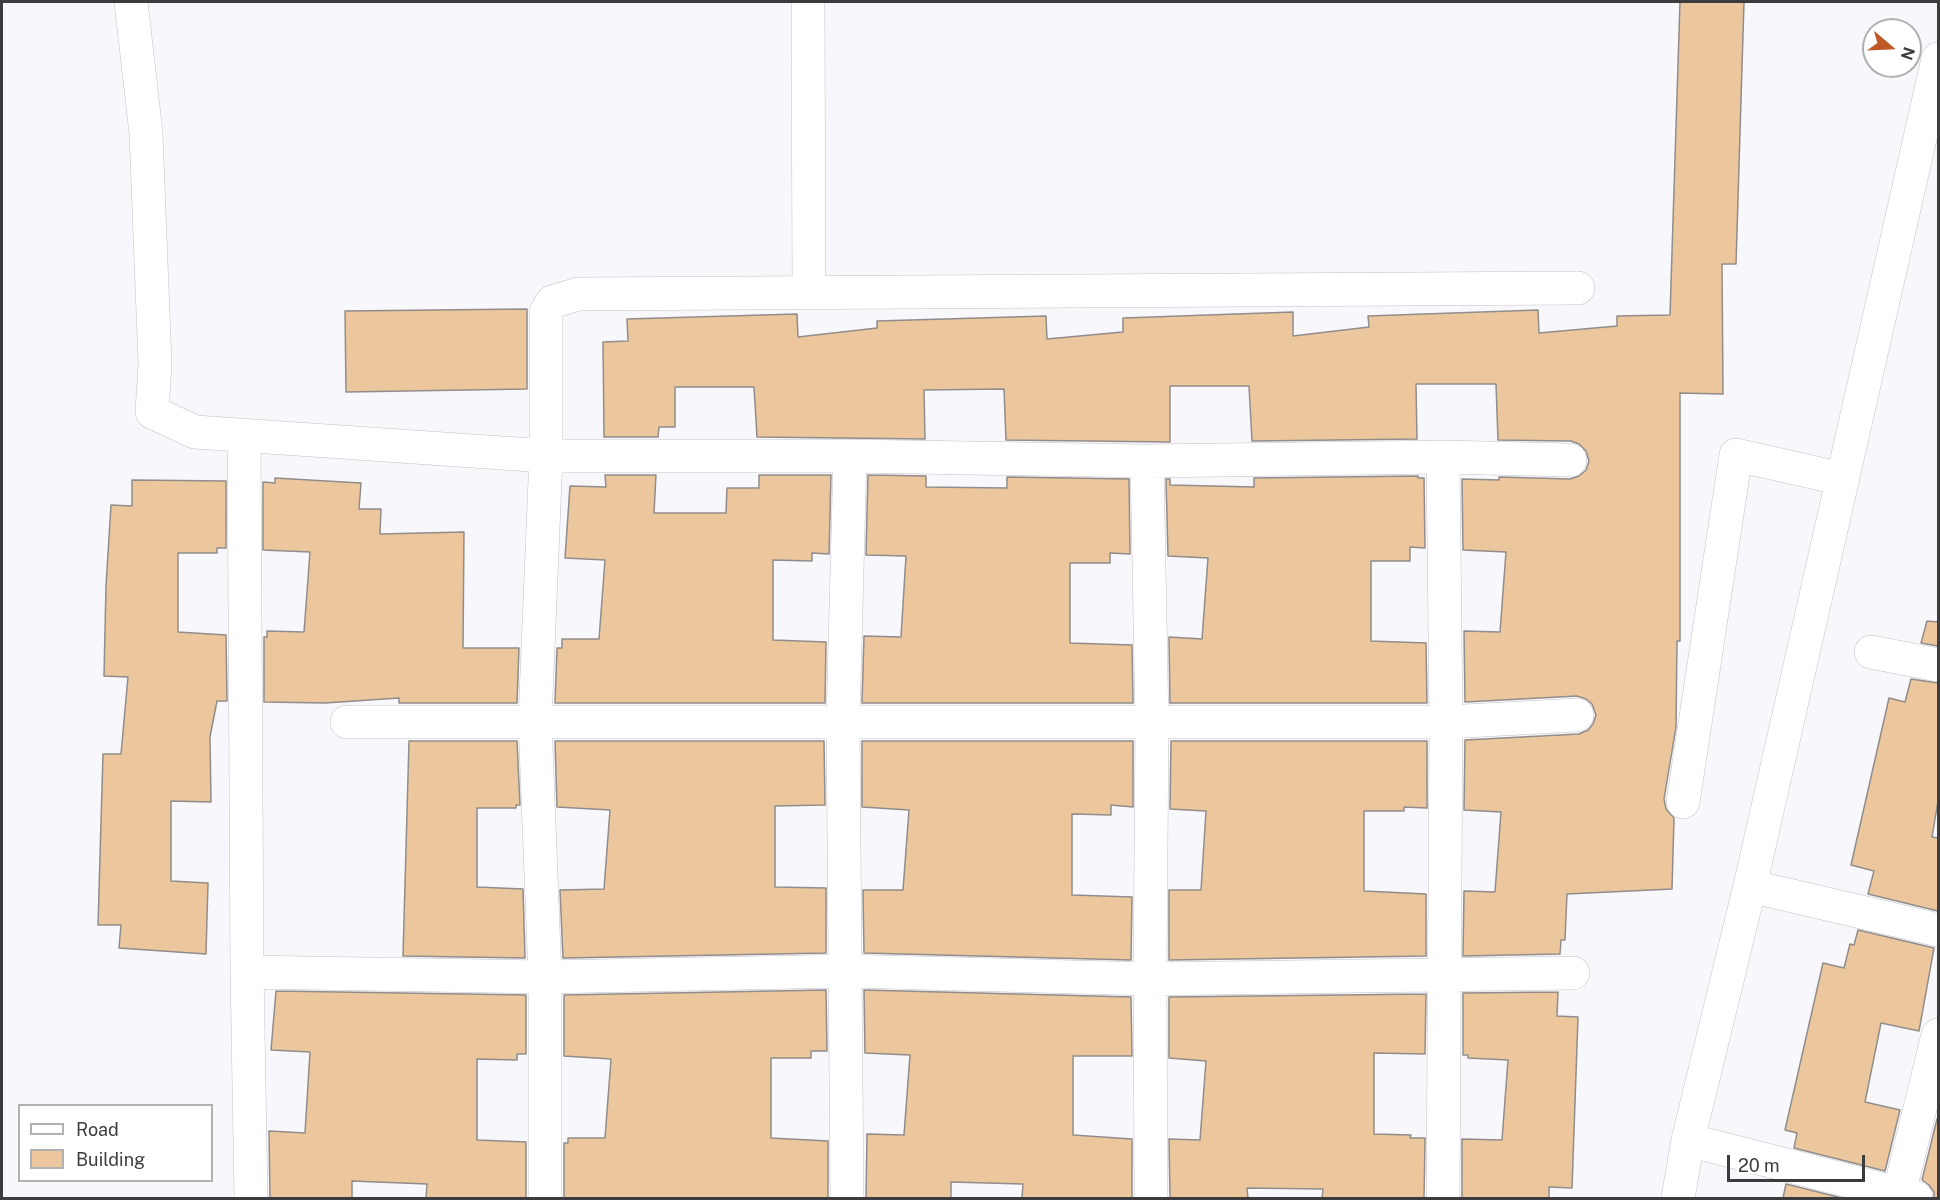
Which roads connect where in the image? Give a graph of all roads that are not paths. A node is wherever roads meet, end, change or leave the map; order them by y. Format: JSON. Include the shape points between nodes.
{"nodes":[{"id":1,"x":131,"y":2,"type":"edge"},
{"id":2,"x":808,"y":2,"type":"edge"},
{"id":3,"x":1938,"y":59,"type":"edge"},
{"id":4,"x":1578,"y":288,"type":"dead end"},
{"id":5,"x":808,"y":293,"type":"junction"},
{"id":6,"x":244,"y":435,"type":"junction"},
{"id":7,"x":546,"y":456,"type":"junction"},
{"id":8,"x":850,"y":456,"type":"junction"},
{"id":9,"x":1443,"y":457,"type":"junction"},
{"id":10,"x":1570,"y":460,"type":"dead end"},
{"id":11,"x":1147,"y":461,"type":"junction"},
{"id":12,"x":1843,"y":479,"type":"junction"},
{"id":13,"x":1871,"y":652,"type":"dead end"},
{"id":14,"x":1938,"y":665,"type":"edge"},
{"id":15,"x":1577,"y":715,"type":"dead end"},
{"id":16,"x":535,"y":721,"type":"junction"},
{"id":17,"x":347,"y":722,"type":"dead end"},
{"id":18,"x":843,"y":722,"type":"junction"},
{"id":19,"x":1446,"y":722,"type":"junction"},
{"id":20,"x":1152,"y":723,"type":"junction"},
{"id":21,"x":1683,"y":802,"type":"dead end"},
{"id":22,"x":1750,"y":886,"type":"junction"},
{"id":23,"x":1938,"y":930,"type":"edge"},
{"id":24,"x":846,"y":970,"type":"junction"},
{"id":25,"x":247,"y":972,"type":"junction"},
{"id":26,"x":1573,"y":973,"type":"dead end"},
{"id":27,"x":1443,"y":975,"type":"junction"},
{"id":28,"x":545,"y":977,"type":"junction"},
{"id":29,"x":1150,"y":979,"type":"junction"},
{"id":30,"x":1938,"y":1035,"type":"edge"},
{"id":31,"x":1688,"y":1140,"type":"junction"},
{"id":32,"x":1904,"y":1197,"type":"edge"},
{"id":33,"x":251,"y":1198,"type":"edge"},
{"id":34,"x":546,"y":1198,"type":"edge"},
{"id":35,"x":847,"y":1198,"type":"edge"},
{"id":36,"x":1151,"y":1198,"type":"edge"},
{"id":37,"x":1443,"y":1198,"type":"edge"},
{"id":38,"x":1678,"y":1198,"type":"edge"}],
"edges":[{"from":1,"to":6,"type":"street","via":[[146,134],[155,364],[152,412],[195,432]]},
{"from":2,"to":5,"type":"street"},
{"from":3,"to":12,"type":"street"},
{"from":4,"to":5,"type":"street"},
{"from":5,"to":7,"type":"street","via":[[578,294],[552,302],[546,312]]},
{"from":6,"to":7,"type":"street"},
{"from":6,"to":25,"type":"street"},
{"from":7,"to":8,"type":"street"},
{"from":7,"to":16,"type":"street"},
{"from":8,"to":11,"type":"street"},
{"from":8,"to":18,"type":"street"},
{"from":9,"to":10,"type":"street"},
{"from":9,"to":11,"type":"street"},
{"from":9,"to":19,"type":"street"},
{"from":11,"to":20,"type":"street"},
{"from":12,"to":21,"type":"street","via":[[1736,455]]},
{"from":12,"to":22,"type":"street"},
{"from":13,"to":14,"type":"street"},
{"from":15,"to":19,"type":"street"},
{"from":16,"to":17,"type":"street"},
{"from":16,"to":18,"type":"street"},
{"from":16,"to":28,"type":"street"},
{"from":18,"to":20,"type":"street"},
{"from":18,"to":24,"type":"street"},
{"from":19,"to":20,"type":"street"},
{"from":19,"to":27,"type":"street"},
{"from":20,"to":29,"type":"street"},
{"from":22,"to":23,"type":"street"},
{"from":22,"to":31,"type":"street"},
{"from":24,"to":28,"type":"street"},
{"from":24,"to":29,"type":"street"},
{"from":24,"to":35,"type":"street"},
{"from":25,"to":28,"type":"street"},
{"from":25,"to":33,"type":"street"},
{"from":26,"to":27,"type":"street"},
{"from":27,"to":29,"type":"street"},
{"from":27,"to":37,"type":"street"},
{"from":28,"to":34,"type":"street"},
{"from":29,"to":36,"type":"street"},
{"from":30,"to":32,"type":"street"},
{"from":31,"to":32,"type":"street"},
{"from":31,"to":38,"type":"street"}]}
